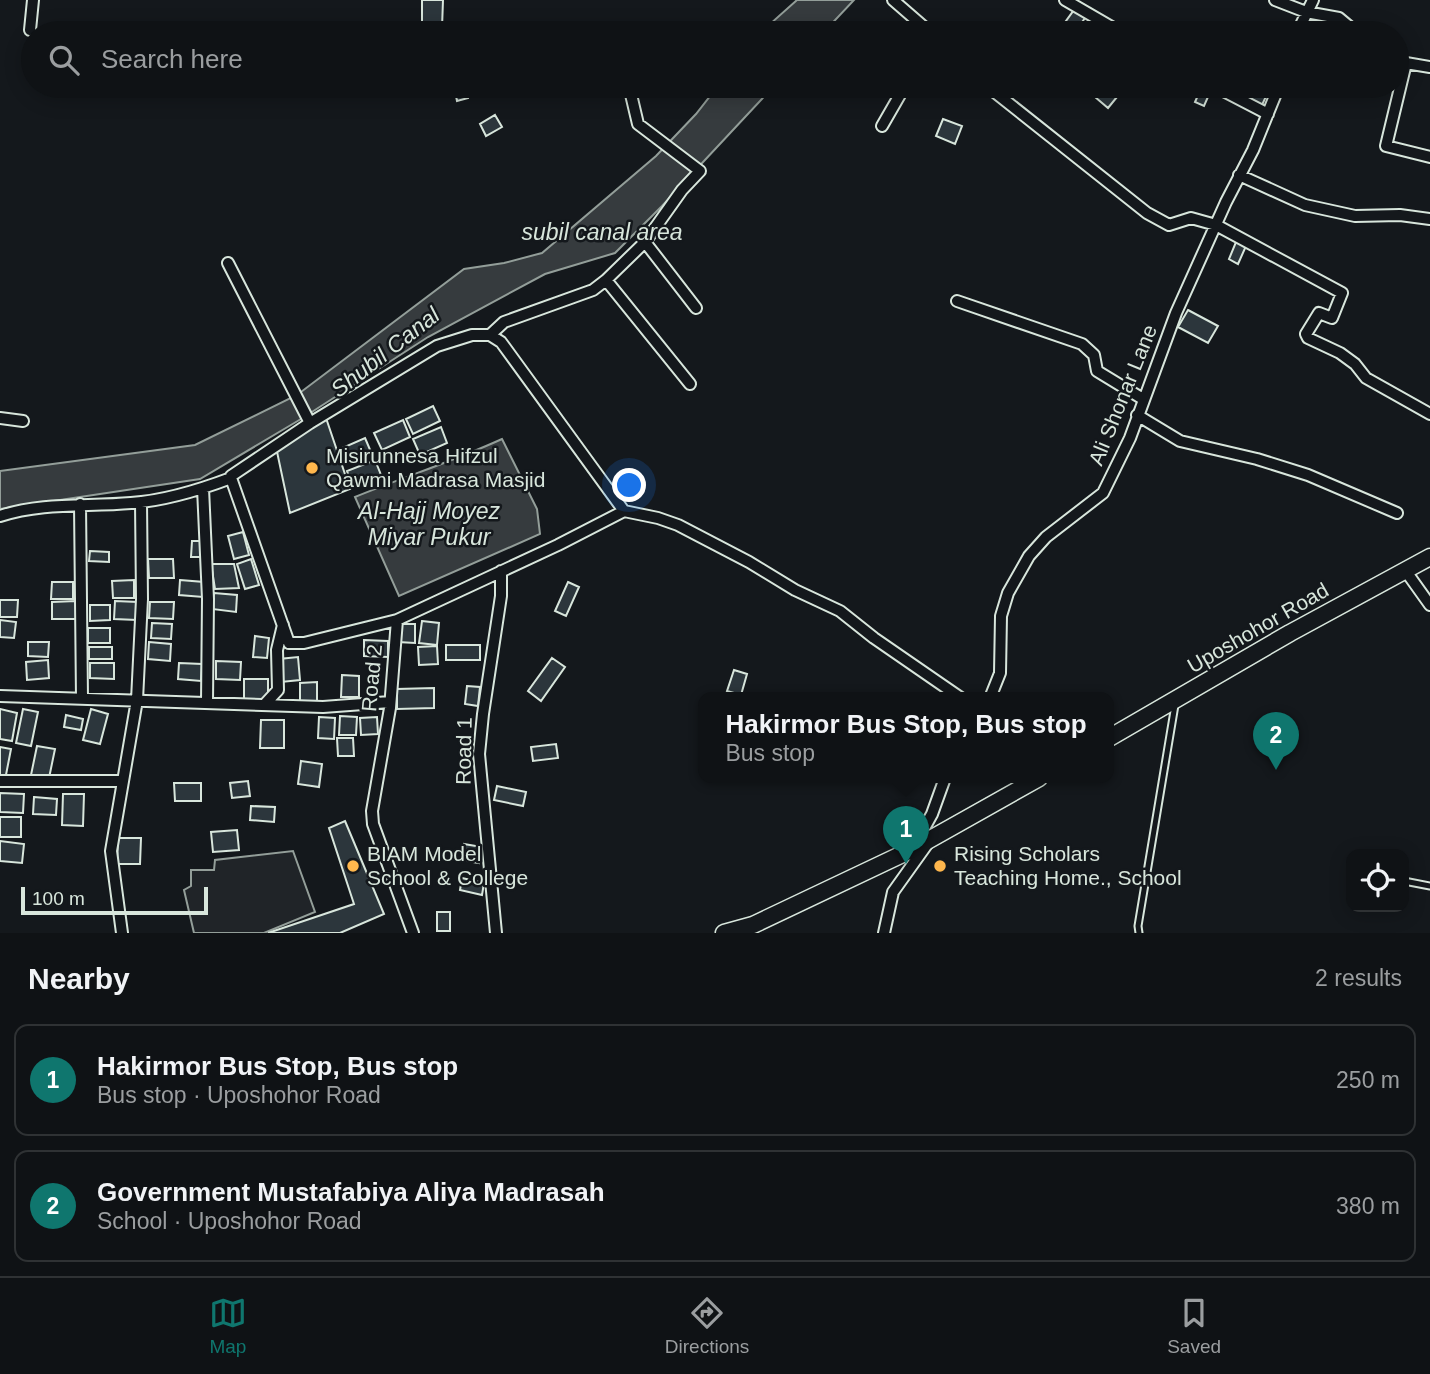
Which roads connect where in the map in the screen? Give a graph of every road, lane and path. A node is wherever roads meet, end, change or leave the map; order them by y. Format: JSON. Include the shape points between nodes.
{"nodes":[{"id":1,"x":33,"y":0,"type":"edge"},
{"id":2,"x":893,"y":0,"type":"edge"},
{"id":3,"x":1065,"y":0,"type":"edge"},
{"id":4,"x":1275,"y":0,"type":"edge"},
{"id":5,"x":1313,"y":0,"type":"edge"},
{"id":6,"x":1307,"y":12,"type":"junction"},
{"id":7,"x":31,"y":21,"type":"edge"},
{"id":8,"x":917,"y":21,"type":"edge"},
{"id":9,"x":1101,"y":21,"type":"edge"},
{"id":10,"x":1303,"y":21,"type":"edge"},
{"id":11,"x":1343,"y":21,"type":"edge"},
{"id":12,"x":1409,"y":62,"type":"edge"},
{"id":13,"x":1430,"y":66,"type":"edge"},
{"id":14,"x":631,"y":98,"type":"edge"},
{"id":15,"x":898,"y":98,"type":"edge"},
{"id":16,"x":1002,"y":98,"type":"edge"},
{"id":17,"x":1237,"y":98,"type":"edge"},
{"id":18,"x":1274,"y":98,"type":"edge"},
{"id":19,"x":1394,"y":98,"type":"edge"},
{"id":20,"x":1268,"y":114,"type":"junction"},
{"id":21,"x":882,"y":126,"type":"dead end"},
{"id":22,"x":1430,"y":157,"type":"edge"},
{"id":23,"x":1239,"y":175,"type":"junction"},
{"id":24,"x":1430,"y":219,"type":"edge"},
{"id":25,"x":1216,"y":226,"type":"junction"},
{"id":26,"x":645,"y":242,"type":"junction"},
{"id":27,"x":228,"y":263,"type":"dead end"},
{"id":28,"x":606,"y":280,"type":"junction"},
{"id":29,"x":957,"y":301,"type":"dead end"},
{"id":30,"x":696,"y":308,"type":"dead end"},
{"id":31,"x":490,"y":335,"type":"junction"},
{"id":32,"x":690,"y":384,"type":"dead end"},
{"id":33,"x":1143,"y":399,"type":"junction"},
{"id":34,"x":1430,"y":414,"type":"edge"},
{"id":35,"x":1137,"y":415,"type":"junction"},
{"id":36,"x":0,"y":418,"type":"edge"},
{"id":37,"x":23,"y":421,"type":"dead end"},
{"id":38,"x":310,"y":423,"type":"junction"},
{"id":39,"x":232,"y":478,"type":"junction"},
{"id":40,"x":202,"y":488,"type":"junction"},
{"id":41,"x":141,"y":502,"type":"junction"},
{"id":42,"x":80,"y":504,"type":"junction"},
{"id":43,"x":624,"y":511,"type":"junction"},
{"id":44,"x":1397,"y":513,"type":"dead end"},
{"id":45,"x":0,"y":516,"type":"edge"},
{"id":46,"x":1430,"y":557,"type":"edge"},
{"id":47,"x":1405,"y":570,"type":"junction"},
{"id":48,"x":501,"y":571,"type":"junction"},
{"id":49,"x":1430,"y":605,"type":"edge"},
{"id":50,"x":397,"y":620,"type":"junction"},
{"id":51,"x":283,"y":625,"type":"junction"},
{"id":52,"x":952,"y":692,"type":"edge"},
{"id":53,"x":992,"y":692,"type":"edge"},
{"id":54,"x":0,"y":696,"type":"edge"},
{"id":55,"x":82,"y":698,"type":"junction"},
{"id":56,"x":1175,"y":699,"type":"junction"},
{"id":57,"x":137,"y":700,"type":"junction"},
{"id":58,"x":207,"y":702,"type":"junction"},
{"id":59,"x":390,"y":702,"type":"junction"},
{"id":60,"x":265,"y":704,"type":"junction"},
{"id":61,"x":1114,"y":731,"type":"edge"},
{"id":62,"x":0,"y":781,"type":"edge"},
{"id":63,"x":122,"y":781,"type":"junction"},
{"id":64,"x":943,"y":783,"type":"edge"},
{"id":65,"x":1030,"y":783,"type":"edge"},
{"id":66,"x":930,"y":841,"type":"junction"},
{"id":67,"x":912,"y":850,"type":"junction"},
{"id":68,"x":1409,"y":882,"type":"edge"},
{"id":69,"x":1430,"y":886,"type":"edge"},
{"id":70,"x":122,"y":933,"type":"edge"},
{"id":71,"x":413,"y":933,"type":"edge"},
{"id":72,"x":496,"y":933,"type":"edge"},
{"id":73,"x":724,"y":933,"type":"edge"},
{"id":74,"x":884,"y":933,"type":"edge"},
{"id":75,"x":1139,"y":933,"type":"edge"}],
"edges":[{"from":1,"to":7,"type":"street"},
{"from":2,"to":8,"type":"street"},
{"from":3,"to":9,"type":"street"},
{"from":4,"to":6,"type":"street"},
{"from":5,"to":6,"type":"street"},
{"from":6,"to":10,"type":"street"},
{"from":6,"to":11,"type":"street"},
{"from":12,"to":13,"type":"street"},
{"from":14,"to":26,"type":"street","via":[[641,128],[700,171]]},
{"from":15,"to":21,"type":"street"},
{"from":16,"to":25,"type":"street","via":[[1147,213],[1169,225],[1191,218]]},
{"from":17,"to":20,"type":"street"},
{"from":18,"to":20,"type":"street","name":"Ali Shonar Lane"},
{"from":19,"to":22,"type":"street","via":[[1386,145]]},
{"from":20,"to":23,"type":"street","name":"Ali Shonar Lane"},
{"from":23,"to":24,"type":"street","via":[[1305,205],[1355,215]]},
{"from":23,"to":25,"type":"street","name":"Ali Shonar Lane"},
{"from":25,"to":33,"type":"street","name":"Ali Shonar Lane","via":[[1175,313]]},
{"from":25,"to":34,"type":"street","via":[[1342,293],[1332,318],[1319,313],[1308,338],[1340,353],[1366,378]]},
{"from":26,"to":28,"type":"street"},
{"from":26,"to":30,"type":"street"},
{"from":27,"to":38,"type":"street"},
{"from":28,"to":31,"type":"street","via":[[593,290],[504,323]]},
{"from":28,"to":32,"type":"street"},
{"from":29,"to":33,"type":"street","via":[[1082,344],[1094,355],[1097,371]]},
{"from":31,"to":38,"type":"street","via":[[472,335],[437,346]]},
{"from":31,"to":43,"type":"street","via":[[502,342]]},
{"from":33,"to":35,"type":"street","name":"Ali Shonar Lane"},
{"from":35,"to":44,"type":"street","via":[[1180,441],[1257,458]]},
{"from":35,"to":53,"type":"street","name":"Ali Shonar Lane","via":[[1103,493],[1046,537],[1029,556],[1009,593],[1001,615],[1000,673]]},
{"from":36,"to":37,"type":"street"},
{"from":38,"to":39,"type":"street"},
{"from":39,"to":40,"type":"street"},
{"from":39,"to":51,"type":"street"},
{"from":40,"to":41,"type":"street"},
{"from":40,"to":58,"type":"street"},
{"from":41,"to":42,"type":"street"},
{"from":41,"to":57,"type":"street"},
{"from":42,"to":45,"type":"street"},
{"from":42,"to":55,"type":"street"},
{"from":43,"to":48,"type":"street"},
{"from":43,"to":52,"type":"street","via":[[678,525],[840,611]]},
{"from":46,"to":47,"type":"main road","name":"Uposhohor Road"},
{"from":47,"to":49,"type":"street"},
{"from":47,"to":56,"type":"main road","name":"Uposhohor Road"},
{"from":48,"to":50,"type":"street"},
{"from":48,"to":72,"type":"street","name":"Road 1","via":[[480,754]]},
{"from":50,"to":51,"type":"street","name":"Road 2","via":[[304,643],[289,643]]},
{"from":50,"to":59,"type":"street","name":"Road 2"},
{"from":51,"to":60,"type":"street","via":[[277,650],[278,690]]},
{"from":54,"to":55,"type":"street"},
{"from":55,"to":57,"type":"street"},
{"from":56,"to":61,"type":"main road","name":"Uposhohor Road"},
{"from":56,"to":75,"type":"lane"},
{"from":57,"to":58,"type":"street"},
{"from":57,"to":63,"type":"street"},
{"from":58,"to":60,"type":"street"},
{"from":59,"to":60,"type":"street","via":[[323,707]]},
{"from":59,"to":71,"type":"street","name":"Road 2","via":[[373,824]]},
{"from":62,"to":63,"type":"street"},
{"from":63,"to":70,"type":"street","via":[[111,851]]},
{"from":64,"to":67,"type":"street"},
{"from":65,"to":66,"type":"main road"},
{"from":66,"to":67,"type":"main road"},
{"from":66,"to":74,"type":"street","via":[[893,892]]},
{"from":67,"to":73,"type":"main road","via":[[753,925]]},
{"from":68,"to":69,"type":"lane"}]}
